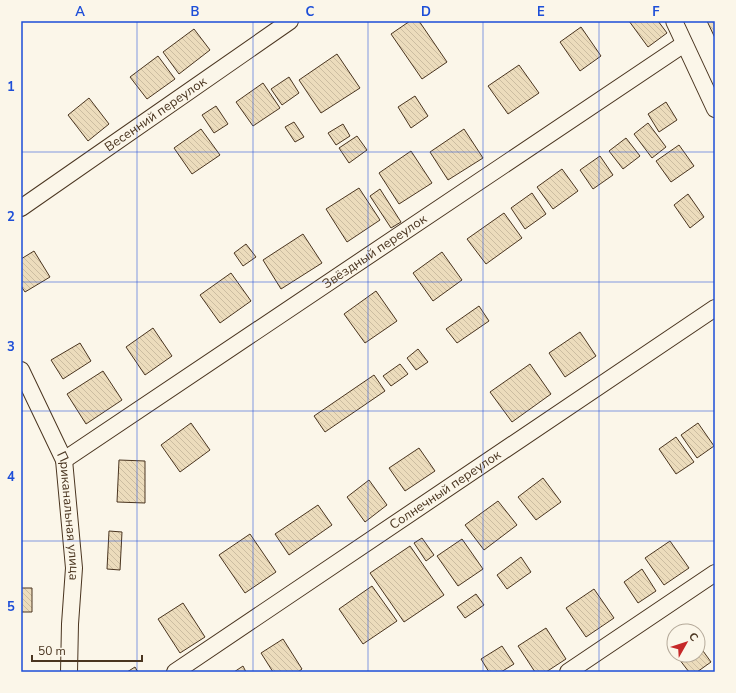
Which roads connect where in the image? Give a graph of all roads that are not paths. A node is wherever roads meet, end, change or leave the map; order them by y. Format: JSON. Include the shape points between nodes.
{"nodes":[{"id":1,"x":290,"y":21,"type":"edge"},
{"id":2,"x":674,"y":21,"type":"edge"},
{"id":3,"x":684,"y":44,"type":"junction"},
{"id":4,"x":715,"y":109,"type":"edge"},
{"id":5,"x":21,"y":208,"type":"edge"},
{"id":6,"x":715,"y":308,"type":"edge"},
{"id":7,"x":21,"y":370,"type":"edge"},
{"id":8,"x":64,"y":460,"type":"junction"},
{"id":9,"x":715,"y":573,"type":"edge"},
{"id":10,"x":69,"y":672,"type":"edge"},
{"id":11,"x":175,"y":672,"type":"edge"},
{"id":12,"x":568,"y":672,"type":"edge"}],
"edges":[{"from":1,"to":5,"type":"street","name":"Весенний переулок"},
{"from":2,"to":3,"type":"street"},
{"from":3,"to":4,"type":"street"},
{"from":3,"to":8,"type":"street","name":"Звёздный переулок"},
{"from":6,"to":11,"type":"street","name":"Солнечный переулок"},
{"from":7,"to":8,"type":"street","name":"Приканальная улица"},
{"from":8,"to":10,"type":"street","name":"Приканальная улица","via":[[74,568]]},
{"from":9,"to":12,"type":"street"}]}
